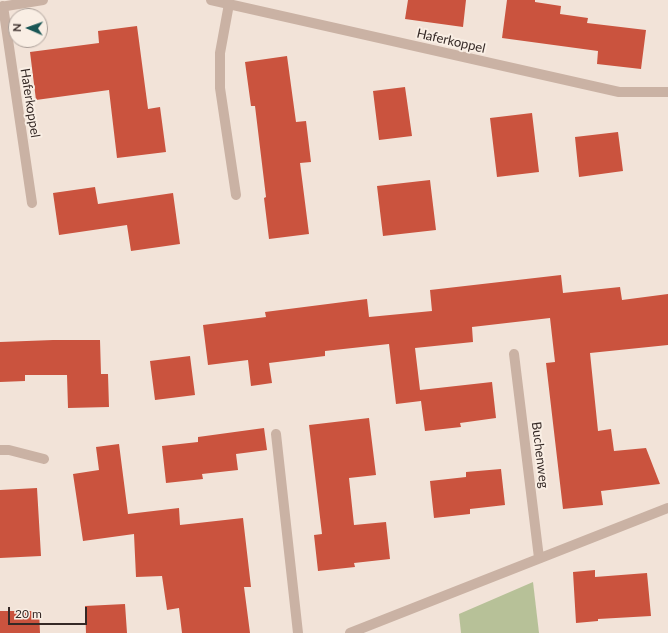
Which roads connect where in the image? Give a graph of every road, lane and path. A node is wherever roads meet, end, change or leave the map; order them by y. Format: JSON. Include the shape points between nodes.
{"nodes":[{"id":1,"x":43,"y":0,"type":"edge"},
{"id":2,"x":211,"y":0,"type":"edge"},
{"id":3,"x":229,"y":4,"type":"junction"},
{"id":4,"x":1,"y":6,"type":"edge"},
{"id":5,"x":668,"y":92,"type":"edge"},
{"id":6,"x":236,"y":195,"type":"dead end"},
{"id":7,"x":32,"y":203,"type":"dead end"},
{"id":8,"x":514,"y":354,"type":"dead end"},
{"id":9,"x":276,"y":434,"type":"dead end"},
{"id":10,"x":0,"y":450,"type":"edge"},
{"id":11,"x":44,"y":459,"type":"dead end"},
{"id":12,"x":668,"y":508,"type":"edge"},
{"id":13,"x":539,"y":558,"type":"junction"},
{"id":14,"x":298,"y":633,"type":"edge"},
{"id":15,"x":350,"y":633,"type":"edge"}],
"edges":[{"from":1,"to":4,"type":"street","name":"Haferkoppel"},
{"from":2,"to":3,"type":"street","name":"Haferkoppel"},
{"from":3,"to":5,"type":"street","name":"Haferkoppel","via":[[619,92]]},
{"from":3,"to":6,"type":"street","via":[[220,53],[220,88]]},
{"from":4,"to":7,"type":"street","name":"Haferkoppel"},
{"from":8,"to":13,"type":"street","name":"Buchenweg"},
{"from":9,"to":14,"type":"street"},
{"from":10,"to":11,"type":"street"},
{"from":12,"to":13,"type":"street"},
{"from":13,"to":15,"type":"street"}]}
